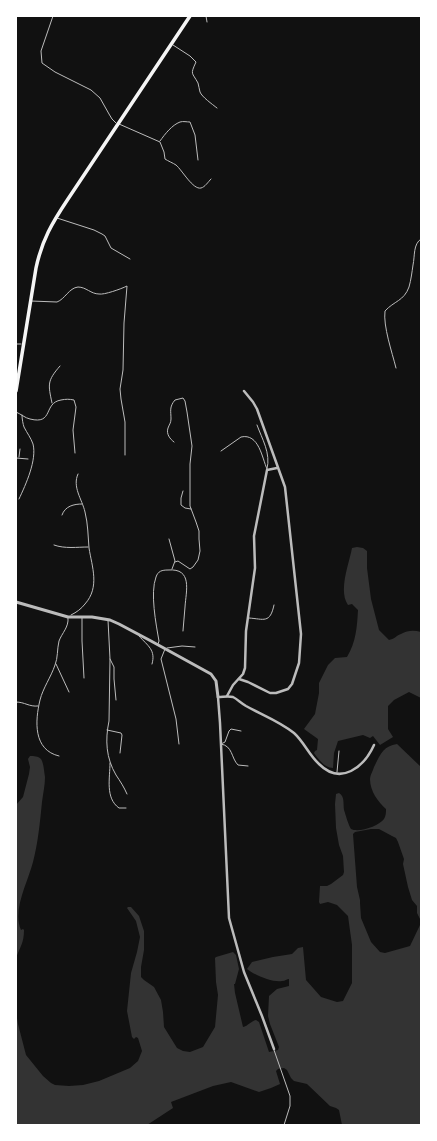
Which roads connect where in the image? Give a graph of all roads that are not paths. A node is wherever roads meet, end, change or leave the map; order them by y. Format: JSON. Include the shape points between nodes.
{"nodes":[{"id":1,"x":53,"y":16,"type":"edge"},
{"id":2,"x":190,"y":16,"type":"edge"},
{"id":3,"x":206,"y":16,"type":"edge"},
{"id":4,"x":207,"y":22,"type":"dead end"},
{"id":5,"x":171,"y":44,"type":"junction"},
{"id":6,"x":217,"y":108,"type":"dead end"},
{"id":7,"x":118,"y":124,"type":"junction"},
{"id":8,"x":160,"y":142,"type":"junction"},
{"id":9,"x":198,"y":160,"type":"dead end"},
{"id":10,"x":210,"y":179,"type":"dead end"},
{"id":11,"x":56,"y":218,"type":"junction"},
{"id":12,"x":421,"y":239,"type":"edge"},
{"id":13,"x":130,"y":260,"type":"dead end"},
{"id":14,"x":31,"y":301,"type":"junction"},
{"id":15,"x":16,"y":344,"type":"edge"},
{"id":16,"x":24,"y":345,"type":"junction"},
{"id":17,"x":60,"y":366,"type":"dead end"},
{"id":18,"x":396,"y":368,"type":"dead end"},
{"id":19,"x":17,"y":376,"type":"edge"},
{"id":20,"x":16,"y":391,"type":"edge"},
{"id":21,"x":244,"y":391,"type":"dead end"},
{"id":22,"x":52,"y":404,"type":"junction"},
{"id":23,"x":16,"y":412,"type":"edge"},
{"id":24,"x":22,"y":414,"type":"junction"},
{"id":25,"x":257,"y":424,"type":"dead end"},
{"id":26,"x":174,"y":442,"type":"dead end"},
{"id":27,"x":20,"y":449,"type":"dead end"},
{"id":28,"x":221,"y":451,"type":"dead end"},
{"id":29,"x":75,"y":453,"type":"dead end"},
{"id":30,"x":125,"y":456,"type":"dead end"},
{"id":31,"x":16,"y":458,"type":"edge"},
{"id":32,"x":19,"y":458,"type":"junction"},
{"id":33,"x":28,"y":459,"type":"dead end"},
{"id":34,"x":277,"y":468,"type":"junction"},
{"id":35,"x":267,"y":470,"type":"junction"},
{"id":36,"x":78,"y":474,"type":"dead end"},
{"id":37,"x":183,"y":491,"type":"dead end"},
{"id":38,"x":19,"y":499,"type":"dead end"},
{"id":39,"x":82,"y":504,"type":"junction"},
{"id":40,"x":191,"y":509,"type":"junction"},
{"id":41,"x":62,"y":515,"type":"dead end"},
{"id":42,"x":169,"y":539,"type":"dead end"},
{"id":43,"x":54,"y":545,"type":"dead end"},
{"id":44,"x":89,"y":547,"type":"junction"},
{"id":45,"x":175,"y":562,"type":"junction"},
{"id":46,"x":172,"y":570,"type":"junction"},
{"id":47,"x":16,"y":602,"type":"edge"},
{"id":48,"x":274,"y":605,"type":"dead end"},
{"id":49,"x":68,"y":617,"type":"junction"},
{"id":50,"x":82,"y":617,"type":"junction"},
{"id":51,"x":248,"y":618,"type":"junction"},
{"id":52,"x":108,"y":620,"type":"junction"},
{"id":53,"x":183,"y":631,"type":"dead end"},
{"id":54,"x":136,"y":633,"type":"junction"},
{"id":55,"x":158,"y":645,"type":"junction"},
{"id":56,"x":195,"y":647,"type":"dead end"},
{"id":57,"x":165,"y":648,"type":"junction"},
{"id":58,"x":110,"y":659,"type":"junction"},
{"id":59,"x":56,"y":664,"type":"junction"},
{"id":60,"x":152,"y":664,"type":"dead end"},
{"id":61,"x":84,"y":678,"type":"dead end"},
{"id":62,"x":239,"y":680,"type":"junction"},
{"id":63,"x":69,"y":692,"type":"dead end"},
{"id":64,"x":228,"y":696,"type":"junction"},
{"id":65,"x":218,"y":697,"type":"junction"},
{"id":66,"x":116,"y":700,"type":"dead end"},
{"id":67,"x":16,"y":702,"type":"edge"},
{"id":68,"x":39,"y":706,"type":"junction"},
{"id":69,"x":107,"y":730,"type":"junction"},
{"id":70,"x":241,"y":731,"type":"dead end"},
{"id":71,"x":179,"y":744,"type":"dead end"},
{"id":72,"x":220,"y":744,"type":"junction"},
{"id":73,"x":374,"y":745,"type":"dead end"},
{"id":74,"x":339,"y":751,"type":"dead end"},
{"id":75,"x":120,"y":753,"type":"dead end"},
{"id":76,"x":59,"y":756,"type":"dead end"},
{"id":77,"x":110,"y":763,"type":"junction"},
{"id":78,"x":248,"y":766,"type":"dead end"},
{"id":79,"x":336,"y":773,"type":"junction"},
{"id":80,"x":127,"y":794,"type":"dead end"},
{"id":81,"x":126,"y":808,"type":"dead end"},
{"id":82,"x":274,"y":1049,"type":"joint"},
{"id":83,"x":284,"y":1125,"type":"edge"}],
"edges":[{"from":1,"to":7,"type":"lane","via":[[41,51],[42,63],[91,90],[100,98],[112,120]]},
{"from":2,"to":5,"type":"main road"},
{"from":3,"to":4,"type":"lane"},
{"from":5,"to":6,"type":"lane","via":[[196,62],[192,72],[199,84],[200,92]]},
{"from":5,"to":7,"type":"main road"},
{"from":7,"to":8,"type":"lane"},
{"from":7,"to":11,"type":"main road"},
{"from":8,"to":9,"type":"lane","via":[[172,127],[181,122],[190,122],[196,135]]},
{"from":8,"to":10,"type":"lane","via":[[165,159],[176,165],[193,185],[200,188]]},
{"from":11,"to":13,"type":"lane","via":[[102,234],[110,248]]},
{"from":11,"to":14,"type":"main road","via":[[41,248]]},
{"from":12,"to":18,"type":"lane","via":[[416,246],[405,296],[385,311],[389,344]]},
{"from":14,"to":16,"type":"main road"},
{"from":14,"to":30,"type":"lane","via":[[57,302],[76,287],[99,294],[120,290],[126,286],[124,370],[120,389],[125,422]]},
{"from":15,"to":16,"type":"lane"},
{"from":16,"to":19,"type":"main road"},
{"from":17,"to":22,"type":"lane","via":[[49,382]]},
{"from":19,"to":20,"type":"main road"},
{"from":21,"to":34,"type":"street","via":[[257,409]]},
{"from":22,"to":24,"type":"lane","via":[[41,420],[28,418]]},
{"from":22,"to":29,"type":"lane","via":[[58,400],[74,400]]},
{"from":23,"to":24,"type":"lane"},
{"from":24,"to":38,"type":"lane","via":[[24,426],[33,446],[33,454],[29,476]]},
{"from":25,"to":35,"type":"lane","via":[[267,450]]},
{"from":26,"to":40,"type":"lane","via":[[170,440],[167,429],[171,421],[171,407],[175,400],[183,398],[192,446]]},
{"from":27,"to":32,"type":"lane"},
{"from":28,"to":35,"type":"lane","via":[[241,437],[248,438],[259,446]]},
{"from":31,"to":32,"type":"lane"},
{"from":32,"to":33,"type":"lane"},
{"from":34,"to":35,"type":"street"},
{"from":34,"to":62,"type":"street","via":[[285,487],[295,569],[301,634],[299,663],[292,684],[282,692],[270,693]]},
{"from":35,"to":51,"type":"street","via":[[254,536],[255,568]]},
{"from":36,"to":39,"type":"lane","via":[[77,490]]},
{"from":37,"to":40,"type":"lane","via":[[181,505]]},
{"from":39,"to":41,"type":"lane","via":[[68,506]]},
{"from":39,"to":44,"type":"lane"},
{"from":40,"to":45,"type":"lane","via":[[199,531],[198,560],[190,569],[178,561]]},
{"from":42,"to":45,"type":"lane"},
{"from":43,"to":44,"type":"lane","via":[[67,548]]},
{"from":44,"to":49,"type":"lane","via":[[94,577],[92,595],[77,612]]},
{"from":45,"to":46,"type":"lane"},
{"from":46,"to":53,"type":"lane","via":[[183,573],[187,584]]},
{"from":46,"to":55,"type":"lane","via":[[158,572],[154,582]]},
{"from":47,"to":49,"type":"street"},
{"from":48,"to":51,"type":"lane","via":[[269,618]]},
{"from":49,"to":50,"type":"street"},
{"from":49,"to":59,"type":"lane","via":[[59,642]]},
{"from":50,"to":52,"type":"street"},
{"from":50,"to":61,"type":"lane"},
{"from":51,"to":62,"type":"street","via":[[245,668]]},
{"from":52,"to":54,"type":"street"},
{"from":52,"to":58,"type":"lane"},
{"from":54,"to":55,"type":"street"},
{"from":54,"to":60,"type":"lane","via":[[150,648],[154,657]]},
{"from":55,"to":57,"type":"street"},
{"from":56,"to":57,"type":"lane"},
{"from":57,"to":65,"type":"street","via":[[214,676]]},
{"from":57,"to":71,"type":"lane","via":[[161,659],[176,719]]},
{"from":58,"to":66,"type":"lane","via":[[114,667]]},
{"from":58,"to":69,"type":"lane"},
{"from":59,"to":63,"type":"lane"},
{"from":59,"to":68,"type":"lane"},
{"from":62,"to":64,"type":"street","via":[[233,685]]},
{"from":64,"to":65,"type":"street"},
{"from":64,"to":79,"type":"street","via":[[288,728],[319,764]]},
{"from":65,"to":72,"type":"street"},
{"from":67,"to":68,"type":"lane"},
{"from":68,"to":76,"type":"lane","via":[[36,728],[38,738],[46,750]]},
{"from":69,"to":75,"type":"lane","via":[[121,733]]},
{"from":69,"to":77,"type":"lane"},
{"from":70,"to":72,"type":"lane","via":[[231,729],[225,742]]},
{"from":72,"to":78,"type":"lane","via":[[230,749],[238,765]]},
{"from":72,"to":82,"type":"street","via":[[229,918],[244,972]]},
{"from":73,"to":79,"type":"street","via":[[359,766],[348,772]]},
{"from":74,"to":79,"type":"lane"},
{"from":77,"to":80,"type":"lane"},
{"from":77,"to":81,"type":"lane","via":[[109,785],[113,802],[119,808]]},
{"from":82,"to":83,"type":"lane","via":[[290,1096],[290,1106]]}]}
